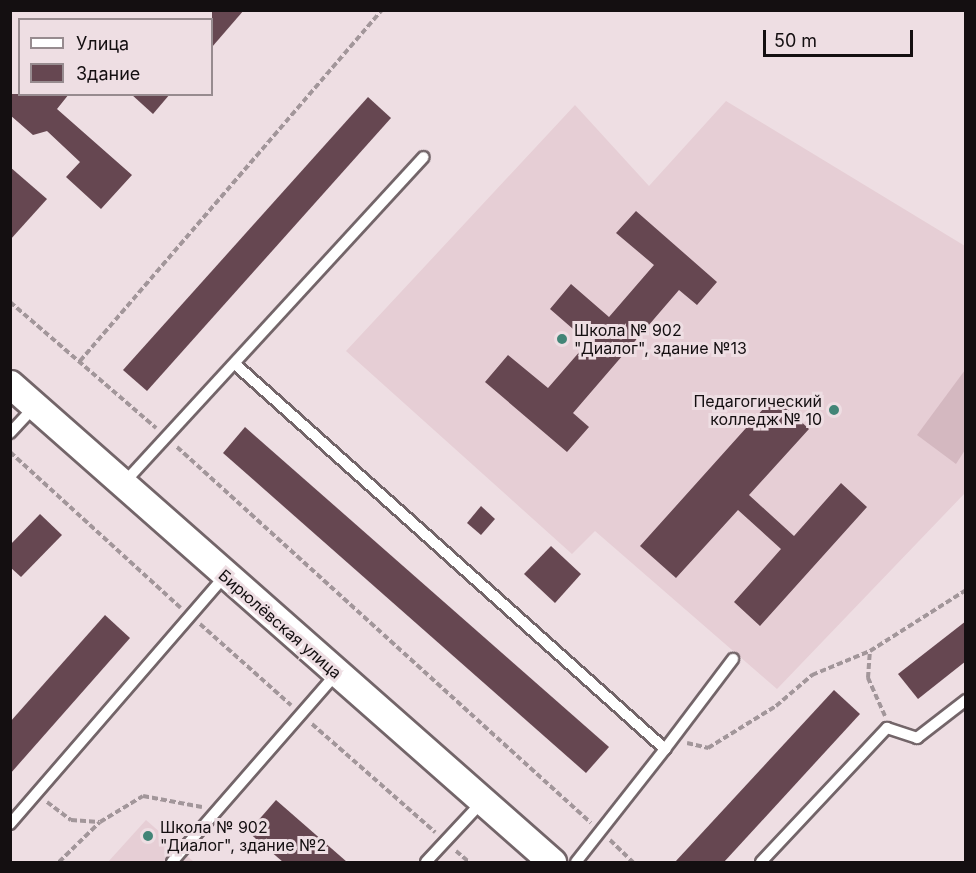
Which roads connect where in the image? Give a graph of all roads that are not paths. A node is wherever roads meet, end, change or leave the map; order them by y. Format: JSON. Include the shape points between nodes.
{"nodes":[{"id":1,"x":424,"y":157,"type":"dead end"},
{"id":2,"x":236,"y":365,"type":"junction"},
{"id":3,"x":10,"y":384,"type":"edge"},
{"id":4,"x":35,"y":406,"type":"junction"},
{"id":5,"x":10,"y":433,"type":"edge"},
{"id":6,"x":123,"y":484,"type":"junction"},
{"id":7,"x":225,"y":576,"type":"junction"},
{"id":8,"x":733,"y":659,"type":"dead end"},
{"id":9,"x":336,"y":674,"type":"junction"},
{"id":10,"x":966,"y":700,"type":"edge"},
{"id":11,"x":665,"y":749,"type":"junction"},
{"id":12,"x":482,"y":802,"type":"junction"},
{"id":13,"x":10,"y":824,"type":"edge"},
{"id":14,"x":172,"y":862,"type":"edge"},
{"id":15,"x":426,"y":862,"type":"edge"},
{"id":16,"x":552,"y":862,"type":"edge"},
{"id":17,"x":576,"y":862,"type":"edge"},
{"id":18,"x":761,"y":862,"type":"edge"}],
"edges":[{"from":1,"to":2,"type":"lane"},
{"from":2,"to":6,"type":"lane"},
{"from":2,"to":11,"type":"lane"},
{"from":3,"to":4,"type":"street","name":"Бирюлёвская улица"},
{"from":4,"to":5,"type":"lane"},
{"from":4,"to":6,"type":"street","name":"Бирюлёвская улица"},
{"from":6,"to":7,"type":"street","name":"Бирюлёвская улица"},
{"from":7,"to":9,"type":"street","name":"Бирюлёвская улица"},
{"from":7,"to":13,"type":"lane"},
{"from":8,"to":11,"type":"lane"},
{"from":9,"to":12,"type":"street","name":"Бирюлёвская улица"},
{"from":9,"to":14,"type":"lane"},
{"from":10,"to":18,"type":"lane","via":[[917,738],[887,728]]},
{"from":11,"to":17,"type":"lane","via":[[603,833]]},
{"from":12,"to":15,"type":"lane"},
{"from":12,"to":16,"type":"street","name":"Бирюлёвская улица"}]}
